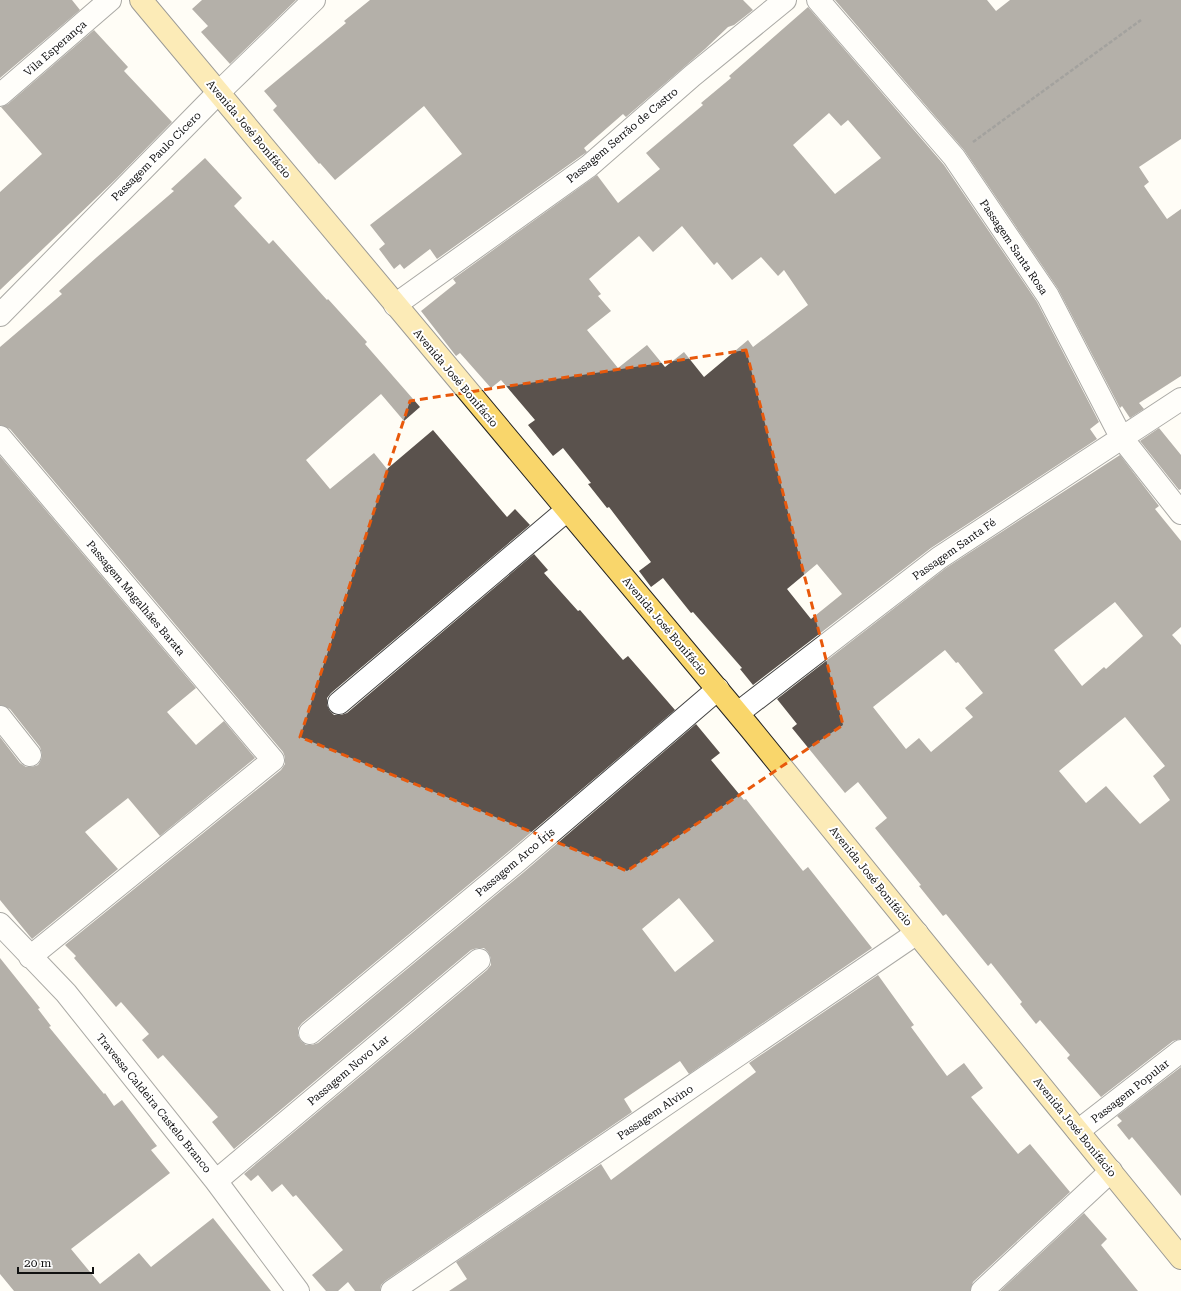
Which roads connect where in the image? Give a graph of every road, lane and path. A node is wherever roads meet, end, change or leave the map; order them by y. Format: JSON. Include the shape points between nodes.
{"nodes":[{"id":1,"x":110,"y":0,"type":"edge"},
{"id":2,"x":141,"y":0,"type":"edge"},
{"id":3,"x":314,"y":0,"type":"edge"},
{"id":4,"x":785,"y":0,"type":"edge"},
{"id":5,"x":818,"y":0,"type":"edge"},
{"id":6,"x":1141,"y":20,"type":"dead end"},
{"id":7,"x":218,"y":93,"type":"junction"},
{"id":8,"x":0,"y":95,"type":"edge"},
{"id":9,"x":954,"y":157,"type":"junction"},
{"id":10,"x":395,"y":305,"type":"junction"},
{"id":11,"x":0,"y":314,"type":"edge"},
{"id":12,"x":1181,"y":399,"type":"edge"},
{"id":13,"x":0,"y":437,"type":"edge"},
{"id":14,"x":1121,"y":437,"type":"junction"},
{"id":15,"x":567,"y":510,"type":"junction"},
{"id":16,"x":1181,"y":513,"type":"edge"},
{"id":17,"x":718,"y":689,"type":"junction"},
{"id":18,"x":339,"y":703,"type":"dead end"},
{"id":19,"x":738,"y":713,"type":"junction"},
{"id":20,"x":0,"y":716,"type":"edge"},
{"id":21,"x":30,"y":755,"type":"dead end"},
{"id":22,"x":0,"y":924,"type":"edge"},
{"id":23,"x":918,"y":933,"type":"junction"},
{"id":24,"x":30,"y":957,"type":"junction"},
{"id":25,"x":479,"y":960,"type":"dead end"},
{"id":26,"x":310,"y":1032,"type":"dead end"},
{"id":27,"x":1181,"y":1051,"type":"edge"},
{"id":28,"x":1078,"y":1132,"type":"junction"},
{"id":29,"x":1111,"y":1171,"type":"junction"},
{"id":30,"x":216,"y":1181,"type":"junction"},
{"id":31,"x":1181,"y":1258,"type":"edge"},
{"id":32,"x":298,"y":1291,"type":"edge"},
{"id":33,"x":392,"y":1291,"type":"edge"},
{"id":34,"x":982,"y":1291,"type":"edge"}],
"edges":[{"from":1,"to":8,"type":"street","name":"Vila Esperança"},
{"from":2,"to":7,"type":"main road","name":"Avenida José Bonifácio"},
{"from":3,"to":7,"type":"street","name":"Passagem Paulo Cícero"},
{"from":4,"to":10,"type":"street","name":"Passagem Serrão de Castro","via":[[692,76],[589,166]]},
{"from":5,"to":9,"type":"street","name":"Passagem Santa Rosa"},
{"from":6,"to":9,"type":"path"},
{"from":7,"to":10,"type":"main road","name":"Avenida José Bonifácio"},
{"from":7,"to":11,"type":"street","name":"Passagem Paulo Cícero"},
{"from":9,"to":14,"type":"street","name":"Passagem Santa Rosa","via":[[1048,296]]},
{"from":10,"to":15,"type":"main road","name":"Avenida José Bonifácio"},
{"from":12,"to":14,"type":"street","name":"Passagem Santa Fé"},
{"from":13,"to":24,"type":"street","name":"Passagem Magalhães Barata","via":[[273,760]]},
{"from":14,"to":16,"type":"street","name":"Passagem Santa Rosa"},
{"from":14,"to":19,"type":"street","name":"Passagem Santa Fé","via":[[939,558]]},
{"from":15,"to":17,"type":"main road","name":"Avenida José Bonifácio"},
{"from":15,"to":18,"type":"street"},
{"from":17,"to":19,"type":"main road","name":"Avenida José Bonifácio"},
{"from":17,"to":26,"type":"street","name":"Passagem Arco Íris","via":[[516,862]]},
{"from":19,"to":23,"type":"main road","name":"Avenida José Bonifácio"},
{"from":20,"to":21,"type":"street"},
{"from":22,"to":24,"type":"street","name":"Travessa Caldeira Castelo Branco"},
{"from":23,"to":28,"type":"main road","name":"Avenida José Bonifácio"},
{"from":23,"to":33,"type":"street","name":"Passagem Alvino"},
{"from":24,"to":30,"type":"street","name":"Travessa Caldeira Castelo Branco","via":[[66,993]]},
{"from":25,"to":30,"type":"street","name":"Passagem Novo Lar"},
{"from":27,"to":28,"type":"street","name":"Passagem Popular"},
{"from":28,"to":29,"type":"main road","name":"Avenida José Bonifácio"},
{"from":29,"to":31,"type":"main road","name":"Avenida José Bonifácio"},
{"from":29,"to":34,"type":"street"},
{"from":30,"to":32,"type":"street","name":"Travessa Caldeira Castelo Branco"}]}
